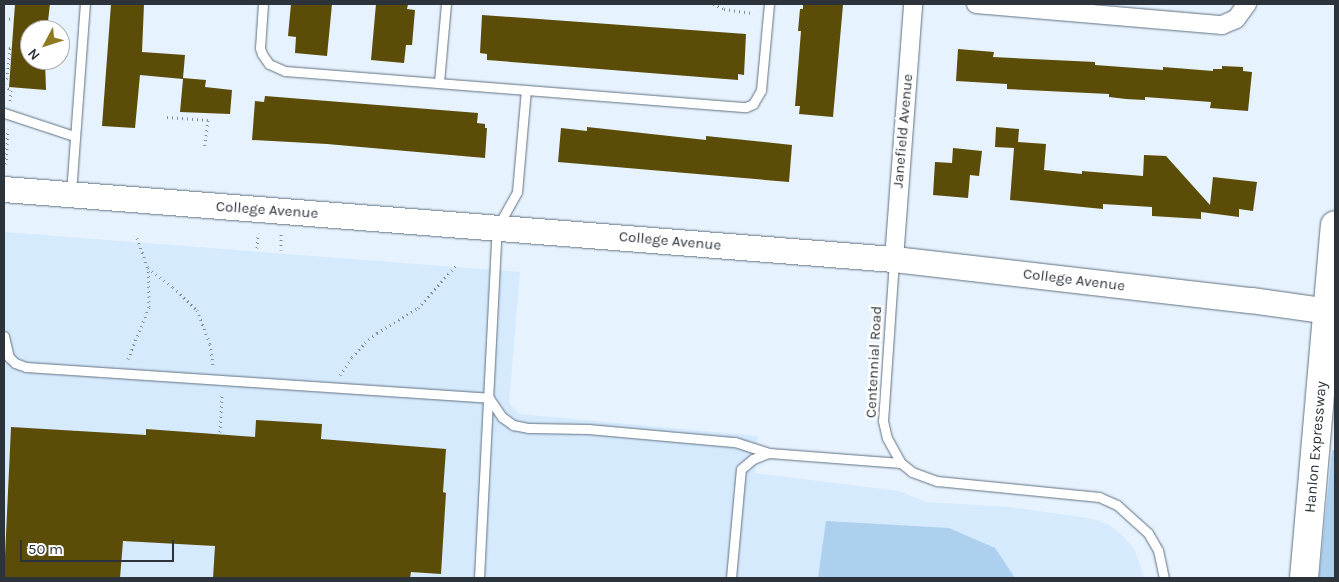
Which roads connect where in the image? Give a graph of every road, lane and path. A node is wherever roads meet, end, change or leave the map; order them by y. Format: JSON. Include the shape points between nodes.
{"nodes":[{"id":1,"x":85,"y":4,"type":"edge"},
{"id":2,"x":263,"y":4,"type":"edge"},
{"id":3,"x":446,"y":4,"type":"edge"},
{"id":4,"x":713,"y":4,"type":"edge"},
{"id":5,"x":769,"y":4,"type":"edge"},
{"id":6,"x":913,"y":4,"type":"edge"},
{"id":7,"x":976,"y":4,"type":"edge"},
{"id":8,"x":1247,"y":4,"type":"edge"},
{"id":9,"x":767,"y":15,"type":"junction"},
{"id":10,"x":4,"y":18,"type":"edge"},
{"id":11,"x":12,"y":18,"type":"dead end"},
{"id":12,"x":4,"y":48,"type":"edge"},
{"id":13,"x":4,"y":68,"type":"edge"},
{"id":14,"x":7,"y":73,"type":"junction"},
{"id":15,"x":4,"y":81,"type":"edge"},
{"id":16,"x":439,"y":82,"type":"junction"},
{"id":17,"x":526,"y":90,"type":"junction"},
{"id":18,"x":7,"y":114,"type":"edge"},
{"id":19,"x":168,"y":116,"type":"dead end"},
{"id":20,"x":74,"y":136,"type":"junction"},
{"id":21,"x":205,"y":146,"type":"dead end"},
{"id":22,"x":6,"y":164,"type":"dead end"},
{"id":23,"x":4,"y":189,"type":"edge"},
{"id":24,"x":71,"y":194,"type":"junction"},
{"id":25,"x":1335,"y":225,"type":"edge"},
{"id":26,"x":497,"y":228,"type":"junction"},
{"id":27,"x":258,"y":233,"type":"dead end"},
{"id":28,"x":282,"y":234,"type":"dead end"},
{"id":29,"x":137,"y":238,"type":"dead end"},
{"id":30,"x":257,"y":248,"type":"dead end"},
{"id":31,"x":281,"y":250,"type":"dead end"},
{"id":32,"x":894,"y":259,"type":"junction"},
{"id":33,"x":457,"y":264,"type":"dead end"},
{"id":34,"x":148,"y":268,"type":"junction"},
{"id":35,"x":1331,"y":312,"type":"edge"},
{"id":36,"x":4,"y":336,"type":"edge"},
{"id":37,"x":121,"y":373,"type":"junction"},
{"id":38,"x":215,"y":379,"type":"junction"},
{"id":39,"x":335,"y":387,"type":"junction"},
{"id":40,"x":222,"y":392,"type":"dead end"},
{"id":41,"x":489,"y":398,"type":"junction"},
{"id":42,"x":220,"y":432,"type":"dead end"},
{"id":43,"x":769,"y":453,"type":"junction"},
{"id":44,"x":901,"y":462,"type":"junction"},
{"id":45,"x":479,"y":578,"type":"edge"},
{"id":46,"x":731,"y":578,"type":"edge"},
{"id":47,"x":1164,"y":578,"type":"edge"},
{"id":48,"x":1304,"y":578,"type":"edge"}],
"edges":[{"from":1,"to":20,"type":"lane"},
{"from":2,"to":16,"type":"lane","via":[[260,48],[265,59],[275,68]]},
{"from":3,"to":16,"type":"lane"},
{"from":4,"to":9,"type":"path","via":[[724,9]]},
{"from":5,"to":9,"type":"lane"},
{"from":6,"to":32,"type":"street","name":"Janefield Avenue"},
{"from":7,"to":8,"type":"street","via":[[1222,25],[1236,19]]},
{"from":9,"to":17,"type":"lane","via":[[761,90],[753,104],[746,107]]},
{"from":10,"to":11,"type":"path"},
{"from":12,"to":14,"type":"path","via":[[10,48]]},
{"from":13,"to":14,"type":"path"},
{"from":14,"to":15,"type":"path"},
{"from":16,"to":17,"type":"lane"},
{"from":17,"to":26,"type":"lane","via":[[517,192]]},
{"from":18,"to":20,"type":"lane"},
{"from":18,"to":22,"type":"path"},
{"from":19,"to":21,"type":"path","via":[[208,120]]},
{"from":20,"to":24,"type":"lane"},
{"from":23,"to":24,"type":"main road","name":"College Avenue"},
{"from":24,"to":26,"type":"main road","name":"College Avenue"},
{"from":25,"to":35,"type":"highway","name":"Hanlon Expressway"},
{"from":26,"to":32,"type":"main road","name":"College Avenue"},
{"from":26,"to":41,"type":"lane"},
{"from":27,"to":30,"type":"path"},
{"from":28,"to":31,"type":"path"},
{"from":29,"to":34,"type":"path"},
{"from":32,"to":35,"type":"main road","name":"College Avenue"},
{"from":32,"to":44,"type":"lane","name":"Centennial Road","via":[[883,421],[887,438]]},
{"from":33,"to":39,"type":"path","via":[[418,308],[365,344],[343,370]]},
{"from":34,"to":37,"type":"path","via":[[149,307]]},
{"from":34,"to":38,"type":"path","via":[[197,310],[210,344]]},
{"from":35,"to":48,"type":"highway","name":"Hanlon Expressway"},
{"from":36,"to":37,"type":"lane","via":[[9,357],[26,367]]},
{"from":37,"to":38,"type":"lane"},
{"from":38,"to":39,"type":"lane"},
{"from":39,"to":41,"type":"lane"},
{"from":40,"to":42,"type":"path"},
{"from":41,"to":43,"type":"lane","via":[[502,417],[513,425],[735,442]]},
{"from":41,"to":45,"type":"lane"},
{"from":43,"to":44,"type":"lane"},
{"from":43,"to":46,"type":"lane","via":[[740,469]]},
{"from":44,"to":47,"type":"lane","via":[[912,472],[937,481],[1099,497],[1117,505],[1148,533],[1158,550]]}]}
